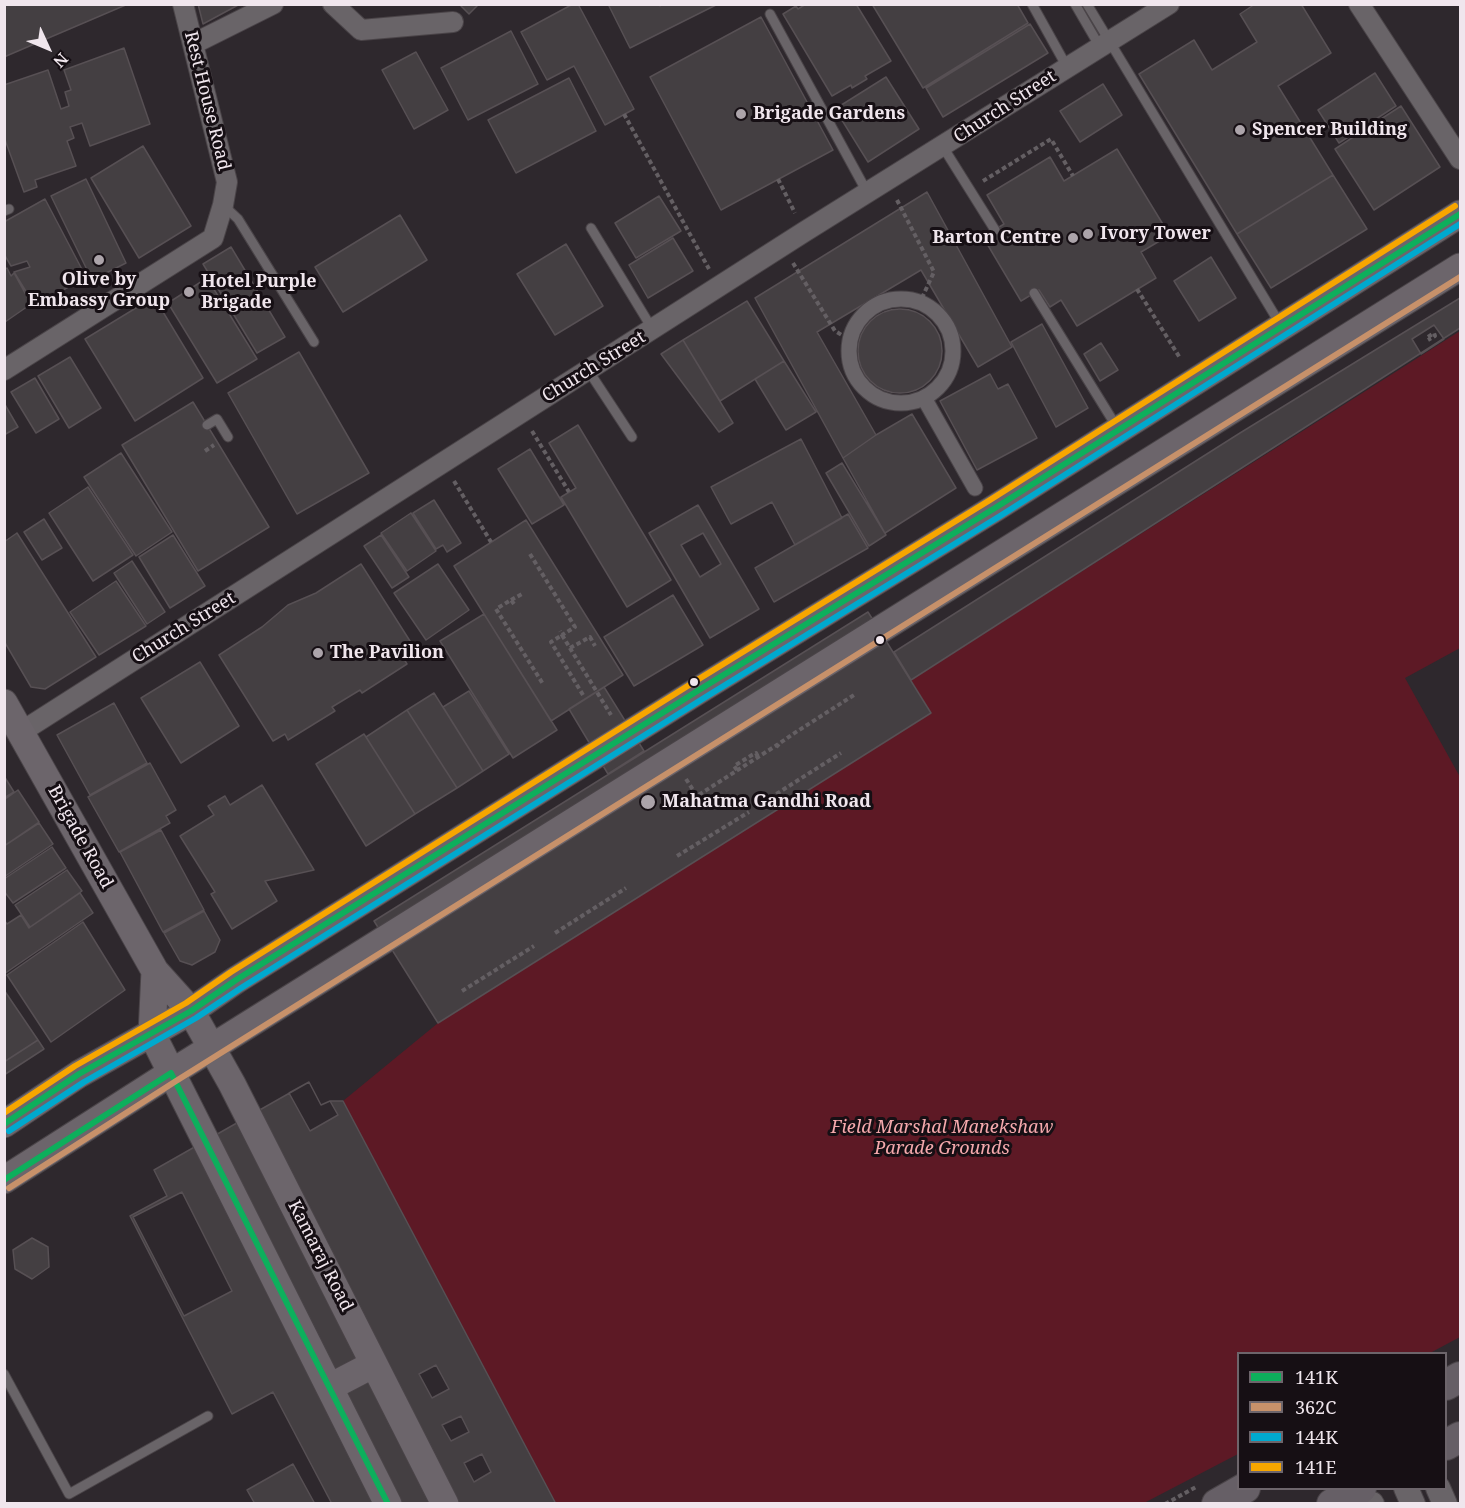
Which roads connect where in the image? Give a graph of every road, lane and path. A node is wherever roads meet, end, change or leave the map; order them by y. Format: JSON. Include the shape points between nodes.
{"nodes":[{"id":1,"x":183,"y":4,"type":"edge"},
{"id":2,"x":273,"y":4,"type":"edge"},
{"id":3,"x":333,"y":4,"type":"edge"},
{"id":4,"x":1032,"y":4,"type":"edge"},
{"id":5,"x":1075,"y":4,"type":"edge"},
{"id":6,"x":1088,"y":4,"type":"edge"},
{"id":7,"x":1169,"y":4,"type":"edge"},
{"id":8,"x":1359,"y":4,"type":"edge"},
{"id":9,"x":770,"y":14,"type":"dead end"},
{"id":10,"x":453,"y":22,"type":"dead end"},
{"id":11,"x":193,"y":44,"type":"junction"},
{"id":12,"x":1104,"y":44,"type":"junction"},
{"id":13,"x":1067,"y":67,"type":"junction"},
{"id":14,"x":624,"y":114,"type":"dead end"},
{"id":15,"x":943,"y":147,"type":"junction"},
{"id":16,"x":1461,"y":159,"type":"edge"},
{"id":17,"x":1073,"y":176,"type":"dead end"},
{"id":18,"x":777,"y":179,"type":"dead end"},
{"id":19,"x":970,"y":189,"type":"junction"},
{"id":20,"x":867,"y":192,"type":"junction"},
{"id":21,"x":893,"y":193,"type":"dead end"},
{"id":22,"x":787,"y":198,"type":"dead end"},
{"id":23,"x":223,"y":205,"type":"junction"},
{"id":24,"x":1461,"y":214,"type":"edge"},
{"id":25,"x":591,"y":228,"type":"dead end"},
{"id":26,"x":995,"y":230,"type":"dead end"},
{"id":27,"x":782,"y":246,"type":"junction"},
{"id":28,"x":1461,"y":267,"type":"edge"},
{"id":29,"x":719,"y":288,"type":"junction"},
{"id":30,"x":1137,"y":289,"type":"dead end"},
{"id":31,"x":1034,"y":293,"type":"dead end"},
{"id":32,"x":920,"y":302,"type":"junction"},
{"id":33,"x":1282,"y":326,"type":"junction"},
{"id":34,"x":652,"y":330,"type":"junction"},
{"id":35,"x":850,"y":340,"type":"junction"},
{"id":36,"x":314,"y":342,"type":"dead end"},
{"id":37,"x":1180,"y":358,"type":"dead end"},
{"id":38,"x":4,"y":370,"type":"edge"},
{"id":39,"x":588,"y":370,"type":"junction"},
{"id":40,"x":924,"y":398,"type":"junction"},
{"id":41,"x":522,"y":413,"type":"junction"},
{"id":42,"x":207,"y":425,"type":"dead end"},
{"id":43,"x":1119,"y":430,"type":"junction"},
{"id":44,"x":228,"y":437,"type":"dead end"},
{"id":45,"x":632,"y":437,"type":"dead end"},
{"id":46,"x":456,"y":486,"type":"dead end"},
{"id":47,"x":975,"y":488,"type":"dead end"},
{"id":48,"x":569,"y":492,"type":"dead end"},
{"id":49,"x":491,"y":542,"type":"dead end"},
{"id":50,"x":530,"y":554,"type":"dead end"},
{"id":51,"x":522,"y":594,"type":"dead end"},
{"id":52,"x":561,"y":633,"type":"junction"},
{"id":53,"x":595,"y":646,"type":"dead end"},
{"id":54,"x":570,"y":648,"type":"junction"},
{"id":55,"x":543,"y":684,"type":"dead end"},
{"id":56,"x":583,"y":695,"type":"dead end"},
{"id":57,"x":854,"y":695,"type":"dead end"},
{"id":58,"x":4,"y":703,"type":"edge"},
{"id":59,"x":612,"y":716,"type":"dead end"},
{"id":60,"x":21,"y":732,"type":"junction"},
{"id":61,"x":841,"y":753,"type":"dead end"},
{"id":62,"x":686,"y":779,"type":"dead end"},
{"id":63,"x":770,"y":798,"type":"dead end"},
{"id":64,"x":749,"y":812,"type":"dead end"},
{"id":65,"x":677,"y":856,"type":"dead end"},
{"id":66,"x":626,"y":888,"type":"dead end"},
{"id":67,"x":555,"y":933,"type":"dead end"},
{"id":68,"x":534,"y":946,"type":"dead end"},
{"id":69,"x":155,"y":971,"type":"junction"},
{"id":70,"x":462,"y":991,"type":"dead end"},
{"id":71,"x":191,"y":1011,"type":"junction"},
{"id":72,"x":152,"y":1034,"type":"junction"},
{"id":73,"x":212,"y":1049,"type":"junction"},
{"id":74,"x":171,"y":1073,"type":"junction"},
{"id":75,"x":4,"y":1124,"type":"edge"},
{"id":76,"x":4,"y":1180,"type":"edge"},
{"id":77,"x":374,"y":1364,"type":"junction"},
{"id":78,"x":4,"y":1374,"type":"edge"},
{"id":79,"x":1461,"y":1377,"type":"edge"},
{"id":80,"x":1447,"y":1384,"type":"edge"},
{"id":81,"x":330,"y":1387,"type":"junction"},
{"id":82,"x":208,"y":1416,"type":"dead end"},
{"id":83,"x":1461,"y":1437,"type":"edge"},
{"id":84,"x":1447,"y":1444,"type":"edge"},
{"id":85,"x":1241,"y":1490,"type":"edge"},
{"id":86,"x":1344,"y":1498,"type":"edge"},
{"id":87,"x":388,"y":1503,"type":"edge"},
{"id":88,"x":446,"y":1503,"type":"edge"},
{"id":89,"x":1217,"y":1503,"type":"edge"},
{"id":90,"x":1372,"y":1503,"type":"edge"}],
"edges":[{"from":1,"to":11,"type":"street","name":"Rest House Road"},
{"from":2,"to":11,"type":"street"},
{"from":3,"to":10,"type":"street","via":[[361,30]]},
{"from":4,"to":13,"type":"lane"},
{"from":5,"to":12,"type":"lane"},
{"from":6,"to":12,"type":"lane"},
{"from":7,"to":12,"type":"street","name":"Church Street"},
{"from":8,"to":16,"type":"street"},
{"from":9,"to":20,"type":"lane"},
{"from":11,"to":23,"type":"street","name":"Rest House Road","via":[[227,182]]},
{"from":12,"to":13,"type":"street","name":"Church Street"},
{"from":12,"to":33,"type":"lane"},
{"from":13,"to":15,"type":"street","name":"Church Street"},
{"from":14,"to":29,"type":"path"},
{"from":15,"to":19,"type":"lane"},
{"from":15,"to":20,"type":"street","name":"Church Street"},
{"from":17,"to":19,"type":"path","via":[[1051,139]]},
{"from":18,"to":22,"type":"path"},
{"from":19,"to":26,"type":"lane"},
{"from":20,"to":27,"type":"street","name":"Church Street"},
{"from":21,"to":32,"type":"path","via":[[934,272]]},
{"from":23,"to":36,"type":"lane","via":[[238,219]]},
{"from":23,"to":38,"type":"street","name":"Rest House Road","via":[[213,238]]},
{"from":24,"to":33,"type":"main road"},
{"from":25,"to":34,"type":"lane"},
{"from":27,"to":29,"type":"street","name":"Church Street"},
{"from":27,"to":35,"type":"path","via":[[835,331]]},
{"from":28,"to":73,"type":"main road"},
{"from":29,"to":34,"type":"street","name":"Church Street"},
{"from":30,"to":37,"type":"path"},
{"from":31,"to":43,"type":"lane"},
{"from":32,"to":35,"type":"street","via":[[904,298],[872,307],[860,318]]},
{"from":32,"to":40,"type":"street","via":[[945,322],[954,354],[951,370],[942,384]]},
{"from":33,"to":43,"type":"main road"},
{"from":34,"to":39,"type":"street","name":"Church Street"},
{"from":35,"to":40,"type":"street","via":[[852,370],[861,386],[875,398],[893,404]]},
{"from":39,"to":41,"type":"street","name":"Church Street"},
{"from":39,"to":45,"type":"lane"},
{"from":40,"to":47,"type":"street"},
{"from":41,"to":48,"type":"path"},
{"from":41,"to":60,"type":"street","name":"Church Street"},
{"from":42,"to":44,"type":"lane","via":[[216,419]]},
{"from":43,"to":71,"type":"main road"},
{"from":46,"to":49,"type":"path"},
{"from":50,"to":52,"type":"path","via":[[575,627]]},
{"from":51,"to":55,"type":"path","via":[[496,609]]},
{"from":52,"to":54,"type":"path"},
{"from":52,"to":56,"type":"path","via":[[551,642]]},
{"from":53,"to":54,"type":"path","via":[[590,637]]},
{"from":54,"to":59,"type":"path"},
{"from":57,"to":62,"type":"path","via":[[697,796]]},
{"from":58,"to":60,"type":"main road","name":"Brigade Road"},
{"from":60,"to":69,"type":"main road","name":"Brigade Road"},
{"from":61,"to":63,"type":"path"},
{"from":64,"to":65,"type":"path"},
{"from":66,"to":67,"type":"path"},
{"from":68,"to":70,"type":"path"},
{"from":69,"to":71,"type":"main road","name":"Brigade Road"},
{"from":69,"to":72,"type":"main road"},
{"from":71,"to":72,"type":"main road"},
{"from":71,"to":73,"type":"main road","name":"Kamaraj Road"},
{"from":72,"to":74,"type":"main road"},
{"from":72,"to":75,"type":"main road","via":[[79,1074]]},
{"from":73,"to":74,"type":"main road"},
{"from":73,"to":77,"type":"main road","name":"Kamaraj Road"},
{"from":74,"to":76,"type":"main road"},
{"from":74,"to":81,"type":"main road"},
{"from":77,"to":81,"type":"main road"},
{"from":77,"to":88,"type":"main road","name":"Kamaraj Road"},
{"from":78,"to":82,"type":"lane","via":[[69,1494]]},
{"from":79,"to":80,"type":"main road"},
{"from":81,"to":87,"type":"main road"},
{"from":83,"to":84,"type":"main road"},
{"from":85,"to":89,"type":"main road"},
{"from":86,"to":90,"type":"street"}]}
